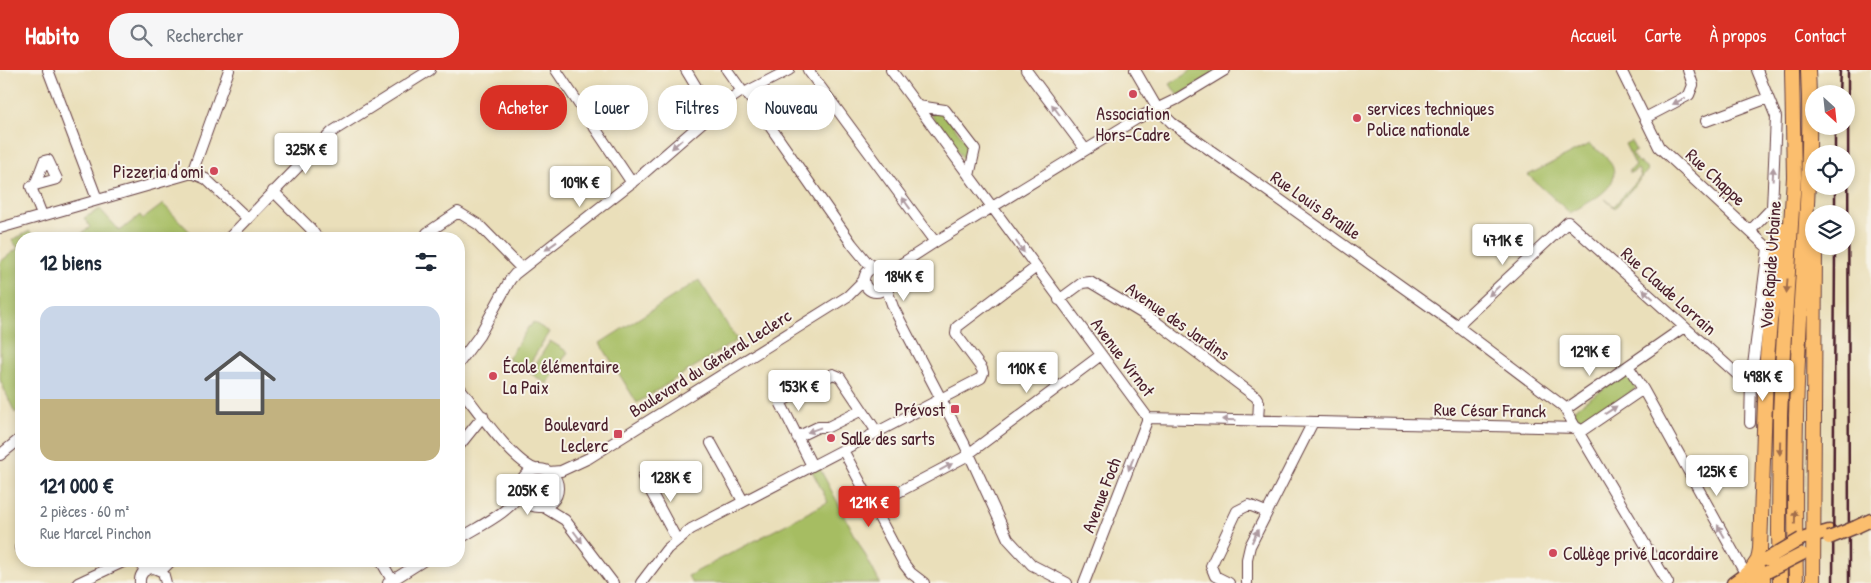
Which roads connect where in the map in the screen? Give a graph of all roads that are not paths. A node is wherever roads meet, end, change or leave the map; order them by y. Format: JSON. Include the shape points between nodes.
{"nodes":[{"id":1,"x":48,"y":70,"type":"edge"},
{"id":2,"x":229,"y":70,"type":"edge"},
{"id":3,"x":430,"y":70,"type":"edge"},
{"id":4,"x":556,"y":70,"type":"edge"},
{"id":5,"x":686,"y":70,"type":"edge"},
{"id":6,"x":727,"y":70,"type":"edge"},
{"id":7,"x":789,"y":70,"type":"edge"},
{"id":8,"x":808,"y":70,"type":"edge"},
{"id":9,"x":891,"y":70,"type":"edge"},
{"id":10,"x":1026,"y":70,"type":"edge"},
{"id":11,"x":1135,"y":70,"type":"edge"},
{"id":12,"x":1225,"y":70,"type":"edge"},
{"id":13,"x":1621,"y":70,"type":"edge"},
{"id":14,"x":1688,"y":70,"type":"edge"},
{"id":15,"x":1757,"y":70,"type":"edge"},
{"id":16,"x":1784,"y":70,"type":"edge"},
{"id":17,"x":1792,"y":70,"type":"edge"},
{"id":18,"x":1808,"y":70,"type":"edge"},
{"id":19,"x":1818,"y":70,"type":"edge"},
{"id":20,"x":695,"y":85,"type":"edge"},
{"id":21,"x":1818,"y":85,"type":"edge"},
{"id":22,"x":744,"y":91,"type":"junction"},
{"id":23,"x":737,"y":96,"type":"edge"},
{"id":24,"x":1768,"y":98,"type":"junction"},
{"id":25,"x":918,"y":106,"type":"junction"},
{"id":26,"x":1157,"y":108,"type":"junction"},
{"id":27,"x":1793,"y":114,"type":"junction"},
{"id":28,"x":1645,"y":118,"type":"junction"},
{"id":29,"x":1706,"y":121,"type":"dead end"},
{"id":30,"x":693,"y":130,"type":"edge"},
{"id":31,"x":1812,"y":135,"type":"edge"},
{"id":32,"x":1810,"y":145,"type":"joint"},
{"id":33,"x":1085,"y":150,"type":"junction"},
{"id":34,"x":1794,"y":167,"type":"junction"},
{"id":35,"x":192,"y":173,"type":"junction"},
{"id":36,"x":969,"y":176,"type":"junction"},
{"id":37,"x":632,"y":183,"type":"junction"},
{"id":38,"x":35,"y":186,"type":"dead end"},
{"id":39,"x":273,"y":191,"type":"junction"},
{"id":40,"x":1808,"y":195,"type":"edge"},
{"id":41,"x":97,"y":199,"type":"junction"},
{"id":42,"x":992,"y":207,"type":"junction"},
{"id":43,"x":42,"y":215,"type":"junction"},
{"id":44,"x":248,"y":219,"type":"junction"},
{"id":45,"x":0,"y":228,"type":"edge"},
{"id":46,"x":1750,"y":231,"type":"junction"},
{"id":47,"x":235,"y":232,"type":"edge"},
{"id":48,"x":313,"y":232,"type":"edge"},
{"id":49,"x":428,"y":232,"type":"edge"},
{"id":50,"x":935,"y":242,"type":"junction"},
{"id":51,"x":852,"y":244,"type":"junction"},
{"id":52,"x":1815,"y":255,"type":"edge"},
{"id":53,"x":902,"y":263,"type":"junction"},
{"id":54,"x":521,"y":268,"type":"junction"},
{"id":55,"x":1035,"y":268,"type":"junction"},
{"id":56,"x":879,"y":269,"type":"junction"},
{"id":57,"x":864,"y":279,"type":"junction"},
{"id":58,"x":887,"y":281,"type":"junction"},
{"id":59,"x":871,"y":291,"type":"junction"},
{"id":60,"x":848,"y":296,"type":"junction"},
{"id":61,"x":1059,"y":300,"type":"junction"},
{"id":62,"x":902,"y":324,"type":"junction"},
{"id":63,"x":1684,"y":326,"type":"junction"},
{"id":64,"x":1458,"y":327,"type":"junction"},
{"id":65,"x":465,"y":354,"type":"edge"},
{"id":66,"x":1101,"y":355,"type":"junction"},
{"id":67,"x":1628,"y":366,"type":"junction"},
{"id":68,"x":1750,"y":381,"type":"junction"},
{"id":69,"x":1643,"y":388,"type":"junction"},
{"id":70,"x":465,"y":395,"type":"edge"},
{"id":71,"x":941,"y":398,"type":"junction"},
{"id":72,"x":1566,"y":409,"type":"junction"},
{"id":73,"x":862,"y":410,"type":"junction"},
{"id":74,"x":482,"y":416,"type":"junction"},
{"id":75,"x":1148,"y":418,"type":"junction"},
{"id":76,"x":1258,"y":421,"type":"junction"},
{"id":77,"x":1312,"y":422,"type":"junction"},
{"id":78,"x":1750,"y":423,"type":"dead end"},
{"id":79,"x":1402,"y":424,"type":"joint"},
{"id":80,"x":1579,"y":430,"type":"junction"},
{"id":81,"x":877,"y":432,"type":"junction"},
{"id":82,"x":797,"y":437,"type":"junction"},
{"id":83,"x":465,"y":438,"type":"edge"},
{"id":84,"x":15,"y":443,"type":"edge"},
{"id":85,"x":711,"y":443,"type":"dead end"},
{"id":86,"x":843,"y":450,"type":"junction"},
{"id":87,"x":969,"y":453,"type":"junction"},
{"id":88,"x":514,"y":454,"type":"junction"},
{"id":89,"x":0,"y":456,"type":"edge"},
{"id":90,"x":589,"y":458,"type":"junction"},
{"id":91,"x":812,"y":466,"type":"junction"},
{"id":92,"x":535,"y":469,"type":"junction"},
{"id":93,"x":549,"y":472,"type":"junction"},
{"id":94,"x":643,"y":477,"type":"dead end"},
{"id":95,"x":523,"y":479,"type":"junction"},
{"id":96,"x":521,"y":491,"type":"junction"},
{"id":97,"x":557,"y":493,"type":"junction"},
{"id":98,"x":743,"y":501,"type":"junction"},
{"id":99,"x":537,"y":505,"type":"junction"},
{"id":100,"x":872,"y":506,"type":"junction"},
{"id":101,"x":1266,"y":512,"type":"junction"},
{"id":102,"x":497,"y":515,"type":"junction"},
{"id":103,"x":1871,"y":515,"type":"edge"},
{"id":104,"x":1871,"y":520,"type":"edge"},
{"id":105,"x":1856,"y":524,"type":"junction"},
{"id":106,"x":465,"y":535,"type":"edge"},
{"id":107,"x":677,"y":540,"type":"junction"},
{"id":108,"x":1806,"y":545,"type":"junction"},
{"id":109,"x":112,"y":567,"type":"edge"},
{"id":110,"x":142,"y":567,"type":"edge"},
{"id":111,"x":148,"y":567,"type":"edge"},
{"id":112,"x":166,"y":567,"type":"edge"},
{"id":113,"x":384,"y":567,"type":"edge"},
{"id":114,"x":414,"y":567,"type":"edge"},
{"id":115,"x":162,"y":571,"type":"junction"},
{"id":116,"x":1758,"y":571,"type":"edge"},
{"id":117,"x":390,"y":582,"type":"edge"},
{"id":118,"x":78,"y":583,"type":"edge"},
{"id":119,"x":140,"y":583,"type":"edge"},
{"id":120,"x":166,"y":583,"type":"edge"},
{"id":121,"x":613,"y":583,"type":"edge"},
{"id":122,"x":641,"y":583,"type":"edge"},
{"id":123,"x":924,"y":583,"type":"edge"},
{"id":124,"x":1067,"y":583,"type":"edge"},
{"id":125,"x":1084,"y":583,"type":"edge"},
{"id":126,"x":1229,"y":583,"type":"edge"},
{"id":127,"x":1247,"y":583,"type":"edge"},
{"id":128,"x":1668,"y":583,"type":"edge"},
{"id":129,"x":1733,"y":583,"type":"edge"},
{"id":130,"x":1780,"y":583,"type":"edge"},
{"id":131,"x":1796,"y":583,"type":"edge"},
{"id":132,"x":1813,"y":583,"type":"edge"}],
"edges":[{"from":1,"to":41,"type":"street"},
{"from":2,"to":35,"type":"street"},
{"from":3,"to":39,"type":"street","via":[[340,126]]},
{"from":4,"to":37,"type":"street"},
{"from":5,"to":20,"type":"street"},
{"from":6,"to":22,"type":"street"},
{"from":7,"to":22,"type":"street"},
{"from":50,"to":8,"type":"street","one_way":true},
{"from":9,"to":25,"type":"street","name":"Avenue Virnot"},
{"from":33,"to":10,"type":"street","one_way":true},
{"from":11,"to":26,"type":"street","name":"Rue Louis Braille"},
{"from":12,"to":26,"type":"street"},
{"from":13,"to":28,"type":"street"},
{"from":14,"to":28,"type":"street","one_way":true,"via":[[1693,84],[1689,95]]},
{"from":15,"to":24,"type":"street"},
{"from":16,"to":27,"type":"highway"},
{"from":17,"to":27,"type":"highway","name":"Voie Rapide Urbaine"},
{"from":18,"to":32,"type":"highway","name":"Voie Rapide Urbaine"},
{"from":19,"to":21,"type":"highway"},
{"from":22,"to":23,"type":"street"},
{"from":22,"to":51,"type":"street"},
{"from":24,"to":29,"type":"street"},
{"from":46,"to":24,"type":"street","one_way":true,"via":[[1772,208],[1776,117]]},
{"from":25,"to":36,"type":"street","name":"Avenue Virnot"},
{"from":25,"to":36,"type":"street","via":[[946,110],[975,149]]},
{"from":26,"to":33,"type":"street"},
{"from":26,"to":64,"type":"street","name":"Rue Louis Braille","via":[[1172,123]]},
{"from":27,"to":34,"type":"highway","name":"Voie Rapide Urbaine"},
{"from":28,"to":46,"type":"street","name":"Rue Chappe","via":[[1659,146]]},
{"from":30,"to":37,"type":"street","one_way":true},
{"from":31,"to":32,"type":"highway"},
{"from":33,"to":42,"type":"street"},
{"from":34,"to":116,"type":"highway","via":[[1785,201],[1768,348]]},
{"from":34,"to":130,"type":"highway","name":"Voie Rapide Urbaine","one_way":true,"via":[[1780,415]]},
{"from":35,"to":41,"type":"street"},
{"from":35,"to":44,"type":"street","via":[[206,179]]},
{"from":36,"to":42,"type":"street","name":"Avenue Virnot"},
{"from":37,"to":54,"type":"street","one_way":true},
{"from":38,"to":43,"type":"street","via":[[31,188]]},
{"from":39,"to":44,"type":"street"},
{"from":39,"to":48,"type":"street"},
{"from":131,"to":40,"type":"highway","name":"Voie Rapide Urbaine","one_way":true,"via":[[1797,392]]},
{"from":41,"to":43,"type":"street"},
{"from":42,"to":50,"type":"street"},
{"from":42,"to":55,"type":"street","name":"Avenue Virnot","one_way":true},
{"from":43,"to":45,"type":"street"},
{"from":44,"to":47,"type":"street"},
{"from":46,"to":68,"type":"street","name":"Rue Chappe","via":[[1768,248]]},
{"from":49,"to":54,"type":"street","via":[[458,212],[480,225]]},
{"from":50,"to":53,"type":"street"},
{"from":51,"to":56,"type":"street","via":[[866,261]]},
{"from":51,"to":57,"type":"street"},
{"from":52,"to":108,"type":"highway"},
{"from":53,"to":56,"type":"street"},
{"from":53,"to":58,"type":"street"},
{"from":54,"to":65,"type":"street","via":[[510,280]]},
{"from":55,"to":61,"type":"street","name":"Avenue Virnot"},
{"from":55,"to":71,"type":"street","via":[[957,327],[956,334],[980,366],[982,375]]},
{"from":56,"to":57,"type":"street","via":[[868,271]]},
{"from":56,"to":58,"type":"street","via":[[886,274]]},
{"from":57,"to":59,"type":"street"},
{"from":57,"to":60,"type":"street","name":"Boulevard du Général Leclerc"},
{"from":58,"to":59,"type":"street","via":[[883,289]]},
{"from":58,"to":62,"type":"street","via":[[889,297]]},
{"from":59,"to":60,"type":"street","name":"Boulevard du Général Leclerc"},
{"from":59,"to":62,"type":"street"},
{"from":60,"to":90,"type":"street","name":"Boulevard du Général Leclerc"},
{"from":61,"to":66,"type":"street","name":"Avenue Virnot"},
{"from":61,"to":76,"type":"street","name":"Avenue des Jardins","via":[[1082,283],[1090,282],[1145,314],[1256,397],[1259,402]]},
{"from":62,"to":71,"type":"street"},
{"from":63,"to":64,"type":"street","name":"Rue Claude Lorrain","one_way":true,"via":[[1568,222]]},
{"from":63,"to":67,"type":"street"},
{"from":63,"to":68,"type":"street","name":"Rue Claude Lorrain","via":[[1739,376]]},
{"from":64,"to":72,"type":"street","name":"Rue Louis Braille"},
{"from":66,"to":75,"type":"street","name":"Avenue Virnot"},
{"from":66,"to":87,"type":"street"},
{"from":67,"to":69,"type":"street"},
{"from":67,"to":72,"type":"street"},
{"from":68,"to":78,"type":"street"},
{"from":80,"to":69,"type":"street","one_way":true},
{"from":116,"to":69,"type":"street","one_way":true,"via":[[1668,433]]},
{"from":70,"to":74,"type":"street"},
{"from":71,"to":81,"type":"street"},
{"from":71,"to":87,"type":"street"},
{"from":72,"to":80,"type":"street"},
{"from":73,"to":81,"type":"street"},
{"from":73,"to":82,"type":"street","one_way":true,"via":[[828,427],[818,427]]},
{"from":73,"to":82,"type":"street","via":[[840,377],[834,374],[782,402]]},
{"from":74,"to":83,"type":"street"},
{"from":74,"to":88,"type":"street"},
{"from":76,"to":75,"type":"street","name":"Avenue Virnot","one_way":true},
{"from":75,"to":125,"type":"street","name":"Avenue Foch","one_way":true},
{"from":76,"to":77,"type":"street","name":"Avenue Virnot"},
{"from":77,"to":79,"type":"street","name":"Avenue Virnot"},
{"from":77,"to":101,"type":"street"},
{"from":79,"to":80,"type":"street","name":"Rue César Franck"},
{"from":80,"to":128,"type":"street"},
{"from":81,"to":86,"type":"street"},
{"from":82,"to":91,"type":"street"},
{"from":84,"to":89,"type":"street"},
{"from":85,"to":98,"type":"street"},
{"from":86,"to":91,"type":"street"},
{"from":86,"to":100,"type":"street"},
{"from":100,"to":87,"type":"street","one_way":true},
{"from":87,"to":124,"type":"street","via":[[1011,544],[1032,565]]},
{"from":88,"to":92,"type":"street","via":[[525,465]]},
{"from":88,"to":95,"type":"street"},
{"from":90,"to":93,"type":"street","name":"Boulevard du Général Leclerc","via":[[561,471]]},
{"from":90,"to":97,"type":"street","name":"Boulevard du Général Leclerc","via":[[565,478]]},
{"from":91,"to":98,"type":"street"},
{"from":92,"to":93,"type":"street"},
{"from":92,"to":95,"type":"street"},
{"from":93,"to":97,"type":"street","via":[[557,481]]},
{"from":94,"to":107,"type":"street"},
{"from":95,"to":96,"type":"street"},
{"from":96,"to":99,"type":"street","via":[[525,500]]},
{"from":96,"to":102,"type":"street","via":[[513,503]]},
{"from":97,"to":99,"type":"street","via":[[552,502]]},
{"from":98,"to":107,"type":"street"},
{"from":99,"to":102,"type":"street","via":[[516,507]]},
{"from":99,"to":121,"type":"street","one_way":true,"via":[[564,520]]},
{"from":100,"to":123,"type":"street","via":[[906,567]]},
{"from":101,"to":126,"type":"street","via":[[1249,504],[1234,515],[1211,566],[1215,576]]},
{"from":127,"to":101,"type":"street","one_way":true,"via":[[1248,552]]},
{"from":102,"to":106,"type":"street"},
{"from":103,"to":105,"type":"main road"},
{"from":104,"to":105,"type":"main road"},
{"from":105,"to":108,"type":"main road"},
{"from":107,"to":122,"type":"street"},
{"from":108,"to":116,"type":"main road","bridge":true},
{"from":108,"to":132,"type":"highway"},
{"from":109,"to":118,"type":"street"},
{"from":110,"to":119,"type":"street"},
{"from":111,"to":115,"type":"street"},
{"from":112,"to":115,"type":"street"},
{"from":113,"to":117,"type":"street"},
{"from":114,"to":117,"type":"street"},
{"from":115,"to":120,"type":"street"},
{"from":116,"to":129,"type":"main road"}]}
